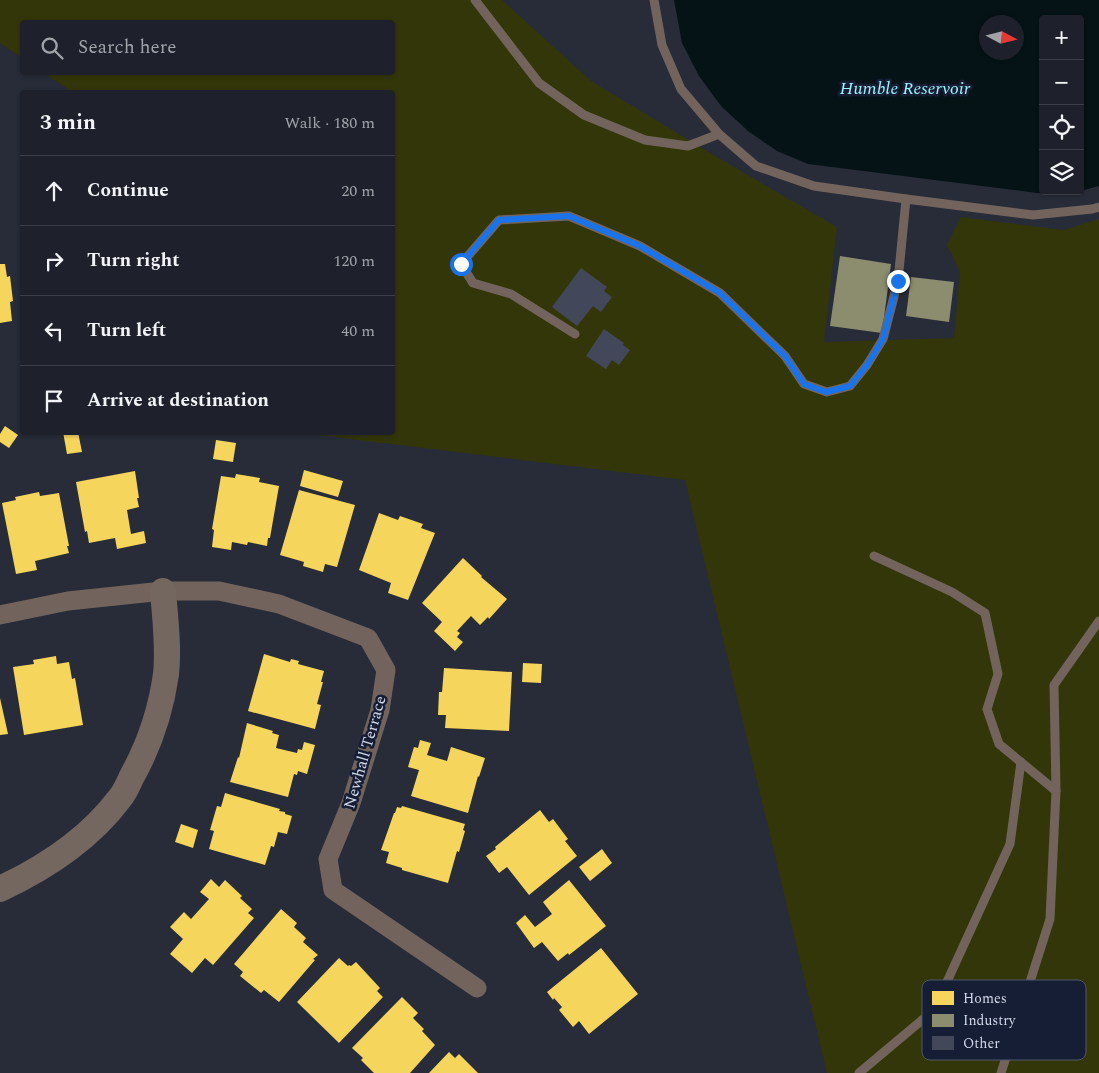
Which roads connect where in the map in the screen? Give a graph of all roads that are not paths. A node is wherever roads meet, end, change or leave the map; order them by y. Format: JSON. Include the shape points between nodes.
{"nodes":[{"id":1,"x":475,"y":0,"type":"edge"},
{"id":2,"x":654,"y":0,"type":"edge"},
{"id":3,"x":719,"y":134,"type":"junction"},
{"id":4,"x":906,"y":199,"type":"junction"},
{"id":5,"x":1099,"y":206,"type":"edge"},
{"id":6,"x":575,"y":334,"type":"dead end"},
{"id":7,"x":874,"y":556,"type":"dead end"},
{"id":8,"x":163,"y":591,"type":"junction"},
{"id":9,"x":0,"y":615,"type":"edge"},
{"id":10,"x":1099,"y":621,"type":"edge"},
{"id":11,"x":1021,"y":762,"type":"junction"},
{"id":12,"x":1056,"y":791,"type":"junction"},
{"id":13,"x":0,"y":889,"type":"edge"},
{"id":14,"x":948,"y":980,"type":"edge"},
{"id":15,"x":1031,"y":980,"type":"edge"},
{"id":16,"x":477,"y":988,"type":"dead end"},
{"id":17,"x":922,"y":1020,"type":"edge"},
{"id":18,"x":1005,"y":1060,"type":"edge"},
{"id":19,"x":858,"y":1073,"type":"edge"},
{"id":20,"x":1001,"y":1073,"type":"edge"}],
"edges":[{"from":1,"to":3,"type":"lane","via":[[539,83],[584,115],[645,140],[688,146]]},
{"from":2,"to":3,"type":"lane","via":[[662,45],[681,89]]},
{"from":3,"to":4,"type":"lane","via":[[756,166],[814,186]]},
{"from":4,"to":5,"type":"lane","via":[[1033,215]]},
{"from":4,"to":6,"type":"lane","via":[[898,281],[883,339],[850,386],[826,392],[804,384],[785,356],[720,293],[640,246],[569,216],[499,220],[461,264],[473,283],[511,294]]},
{"from":7,"to":11,"type":"lane","via":[[952,592],[985,613],[998,674],[987,709],[999,744]]},
{"from":8,"to":9,"type":"street","name":"Newhall Terrace","via":[[68,601]]},
{"from":8,"to":13,"type":"street","via":[[166,673],[158,715],[142,759],[121,798],[63,854]]},
{"from":8,"to":16,"type":"street","name":"Newhall Terrace","via":[[219,591],[279,604],[368,638],[386,670],[380,710],[351,803],[328,859],[333,890]]},
{"from":10,"to":12,"type":"lane","via":[[1054,685]]},
{"from":11,"to":12,"type":"lane"},
{"from":11,"to":14,"type":"lane","via":[[1010,844]]},
{"from":12,"to":15,"type":"lane","via":[[1050,919]]},
{"from":17,"to":19,"type":"lane"},
{"from":18,"to":20,"type":"lane"}]}
